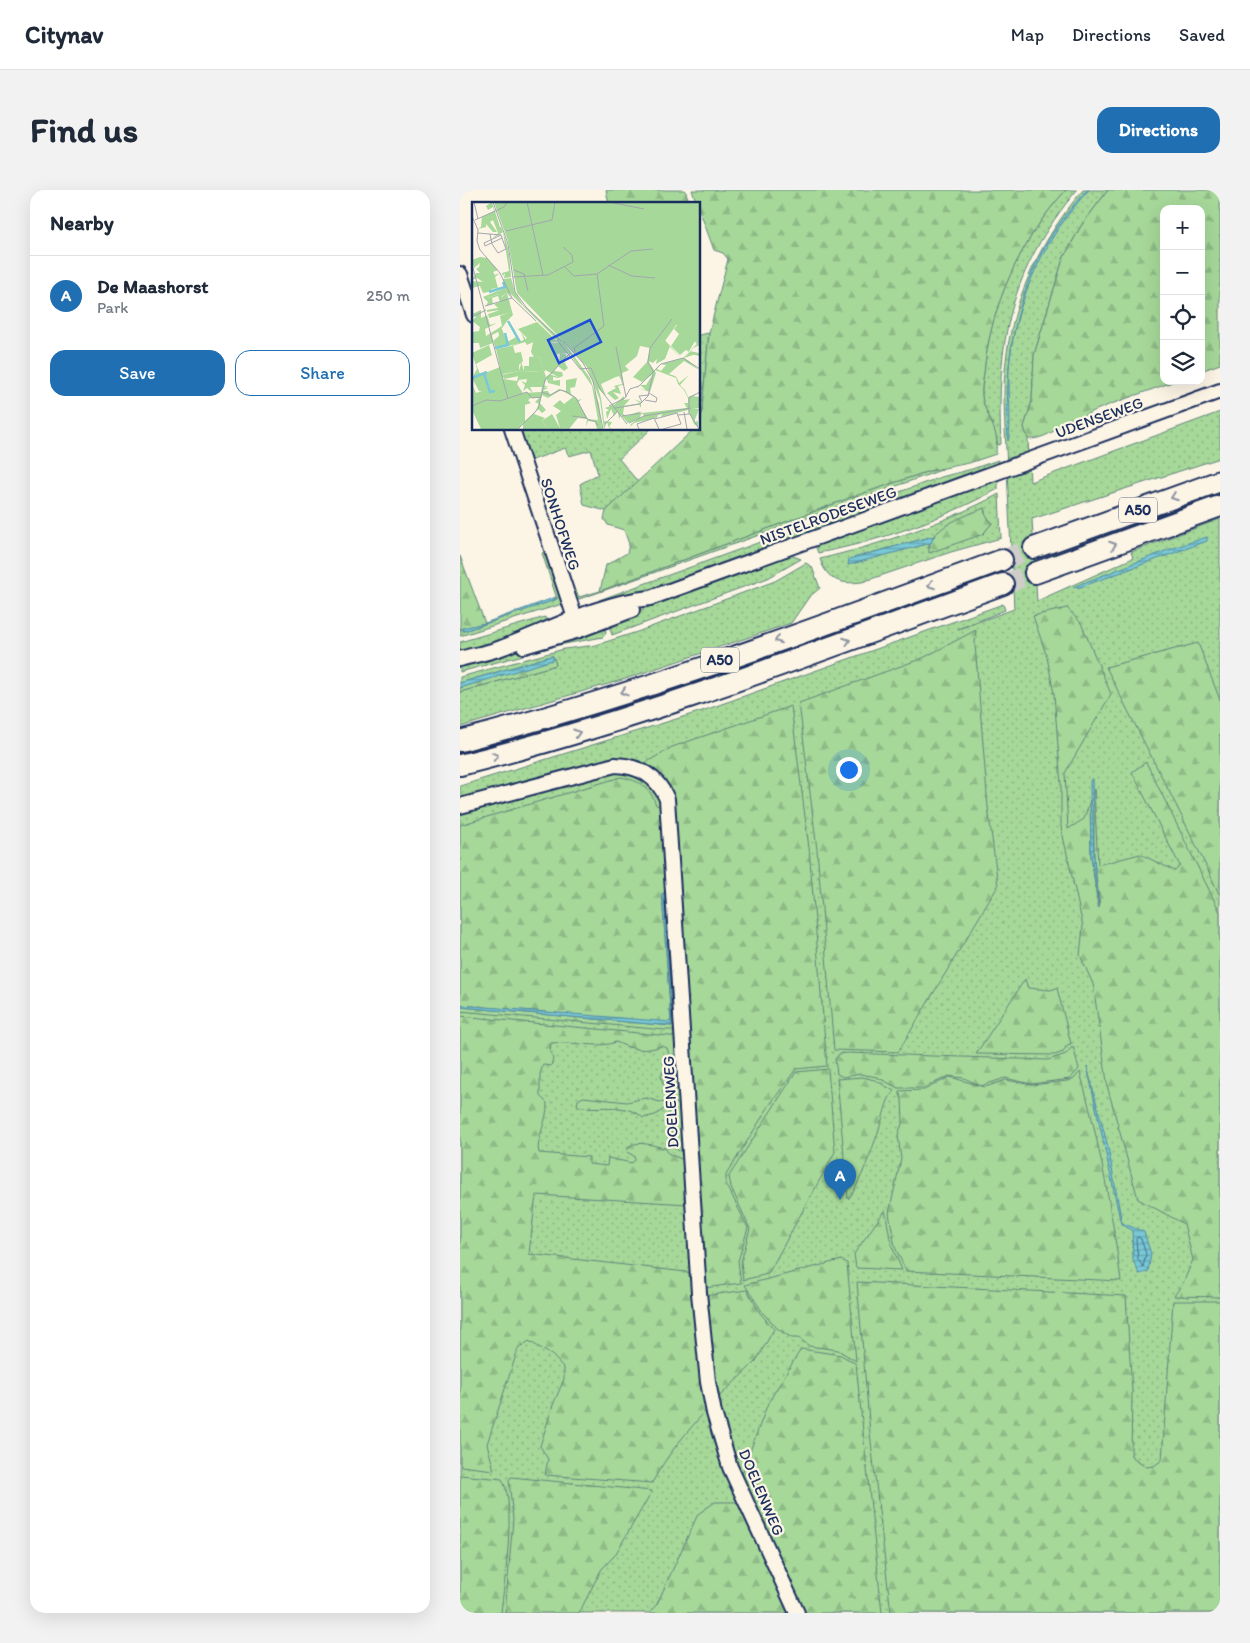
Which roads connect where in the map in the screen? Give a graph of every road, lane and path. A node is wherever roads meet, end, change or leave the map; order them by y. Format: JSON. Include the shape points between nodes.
{"nodes":[{"id":1,"x":460,"y":274,"type":"edge"},
{"id":2,"x":472,"y":309,"type":"edge"},
{"id":3,"x":1220,"y":391,"type":"edge"},
{"id":4,"x":512,"y":430,"type":"edge"},
{"id":5,"x":1018,"y":465,"type":"joint"},
{"id":6,"x":1220,"y":481,"type":"edge"},
{"id":7,"x":1220,"y":506,"type":"edge"},
{"id":8,"x":1034,"y":548,"type":"tunnel mouth"},
{"id":9,"x":1002,"y":560,"type":"tunnel mouth"},
{"id":10,"x":1035,"y":573,"type":"tunnel mouth"},
{"id":11,"x":1003,"y":584,"type":"tunnel mouth"},
{"id":12,"x":577,"y":624,"type":"junction"},
{"id":13,"x":460,"y":659,"type":"edge"},
{"id":14,"x":460,"y":741,"type":"edge"},
{"id":15,"x":460,"y":765,"type":"edge"},
{"id":16,"x":460,"y":806,"type":"edge"},
{"id":17,"x":797,"y":1613,"type":"edge"}],
"edges":[{"from":1,"to":2,"type":"street"},
{"from":3,"to":5,"type":"street","name":"UDENSEWEG"},
{"from":4,"to":12,"type":"street","name":"SONHOFWEG"},
{"from":5,"to":12,"type":"street","name":"NISTELRODESEWEG","via":[[650,598],[638,607]]},
{"from":6,"to":8,"type":"highway","number":"A50","one_way":true},
{"from":10,"to":7,"type":"highway","number":"A50","one_way":true},
{"from":9,"to":14,"type":"highway","number":"A50","one_way":true,"via":[[712,663],[577,708]]},
{"from":15,"to":11,"type":"highway","number":"A50","one_way":true,"via":[[672,703]]},
{"from":12,"to":13,"type":"street","name":"NISTELRODESEWEG","via":[[517,648],[501,648]]},
{"from":16,"to":17,"type":"street","name":"DOELENWEG","via":[[615,765],[628,765],[643,771],[662,788],[667,799],[699,1293],[708,1382],[730,1467]]}]}
